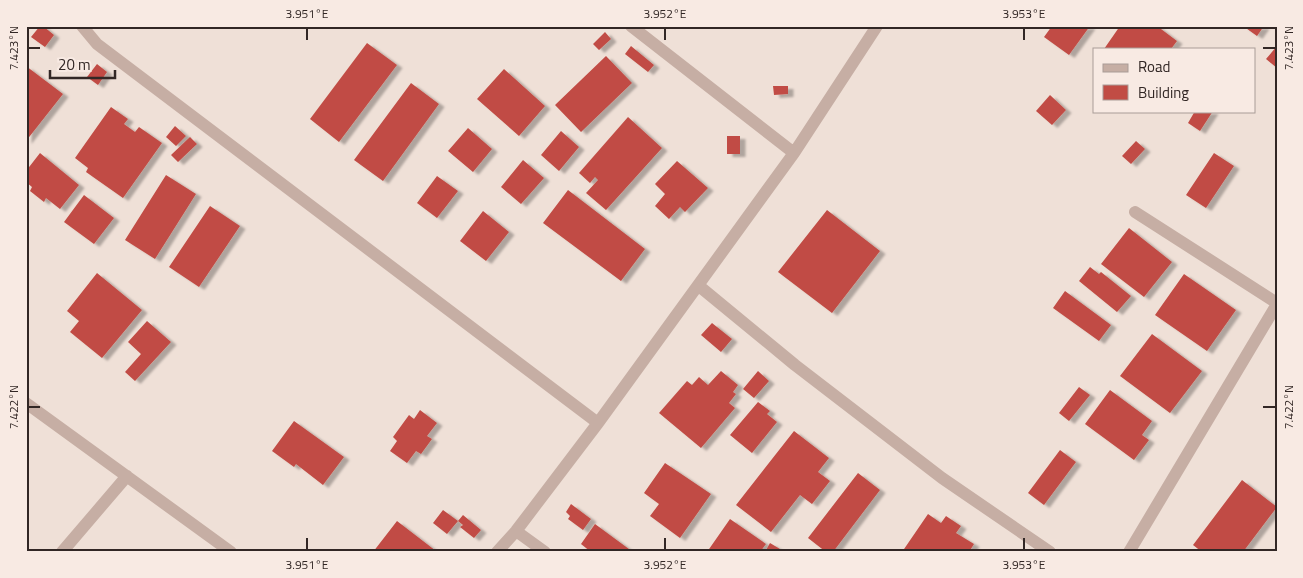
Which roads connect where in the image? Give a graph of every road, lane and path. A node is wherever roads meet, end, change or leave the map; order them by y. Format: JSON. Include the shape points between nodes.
{"nodes":[{"id":1,"x":82,"y":26,"type":"edge"},
{"id":2,"x":631,"y":26,"type":"edge"},
{"id":3,"x":877,"y":26,"type":"edge"},
{"id":4,"x":794,"y":154,"type":"junction"},
{"id":5,"x":1135,"y":212,"type":"dead end"},
{"id":6,"x":699,"y":286,"type":"junction"},
{"id":7,"x":1277,"y":304,"type":"edge"},
{"id":8,"x":26,"y":403,"type":"edge"},
{"id":9,"x":598,"y":423,"type":"junction"},
{"id":10,"x":127,"y":476,"type":"junction"},
{"id":11,"x":516,"y":531,"type":"junction"},
{"id":12,"x":62,"y":552,"type":"edge"},
{"id":13,"x":231,"y":552,"type":"edge"},
{"id":14,"x":497,"y":552,"type":"edge"},
{"id":15,"x":545,"y":552,"type":"edge"},
{"id":16,"x":1050,"y":552,"type":"edge"},
{"id":17,"x":1129,"y":552,"type":"edge"}],
"edges":[{"from":1,"to":9,"type":"street","via":[[97,44]]},
{"from":2,"to":4,"type":"street"},
{"from":3,"to":4,"type":"street"},
{"from":4,"to":6,"type":"street"},
{"from":5,"to":7,"type":"street"},
{"from":6,"to":9,"type":"street"},
{"from":6,"to":16,"type":"street","via":[[942,478]]},
{"from":7,"to":17,"type":"street"},
{"from":8,"to":10,"type":"street"},
{"from":9,"to":11,"type":"street"},
{"from":10,"to":12,"type":"street"},
{"from":10,"to":13,"type":"street"},
{"from":11,"to":14,"type":"street"},
{"from":11,"to":15,"type":"street"}]}
